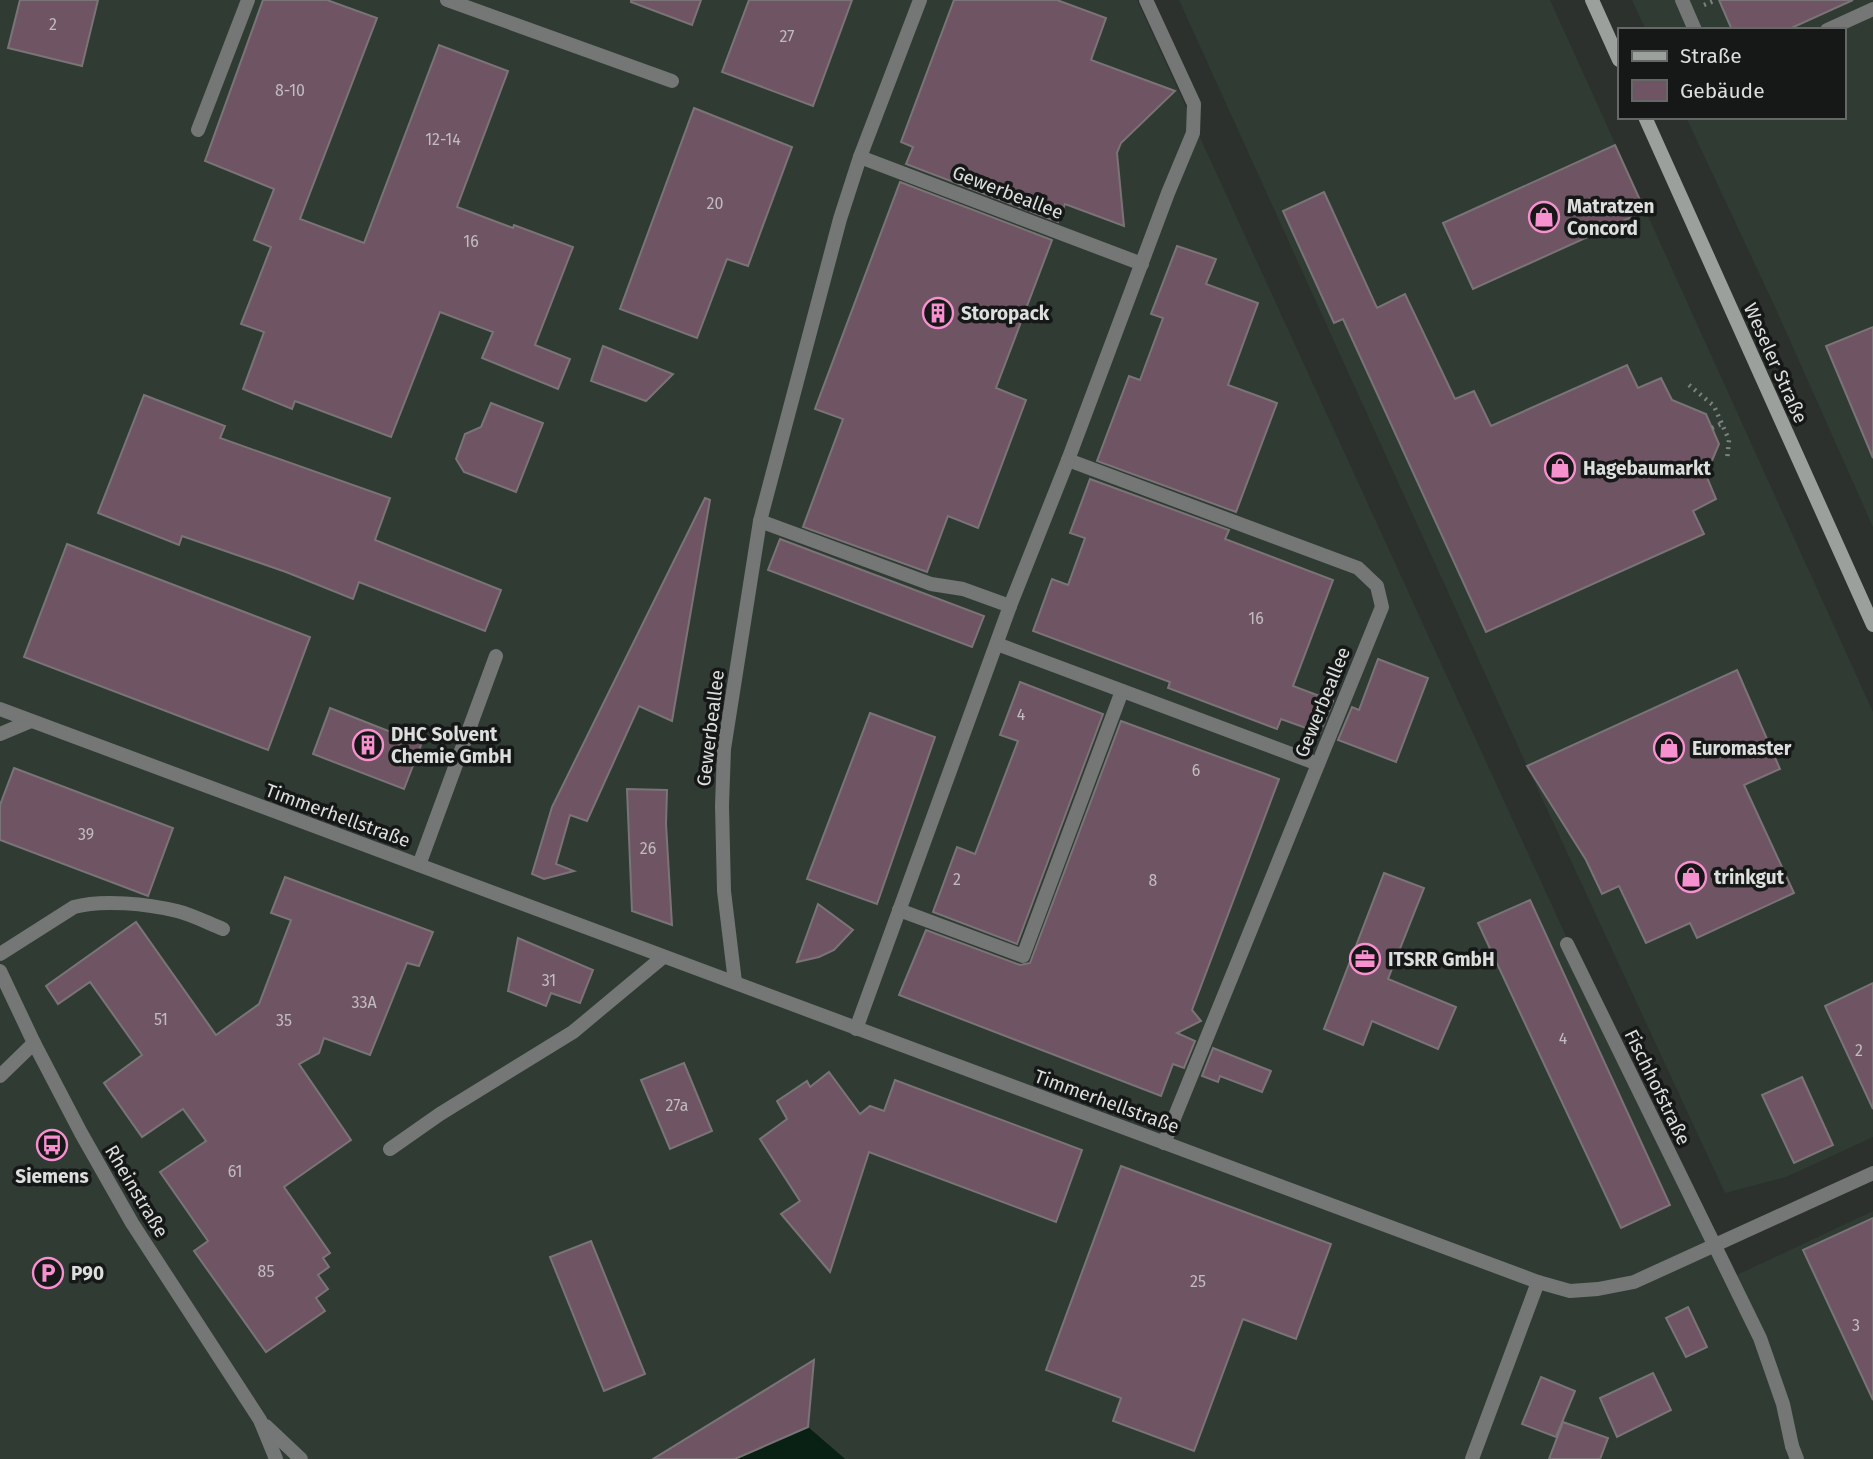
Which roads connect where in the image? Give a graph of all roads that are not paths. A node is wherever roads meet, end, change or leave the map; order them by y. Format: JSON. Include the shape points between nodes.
{"nodes":[{"id":1,"x":248,"y":0,"type":"edge"},
{"id":2,"x":447,"y":0,"type":"edge"},
{"id":3,"x":920,"y":0,"type":"edge"},
{"id":4,"x":1146,"y":0,"type":"edge"},
{"id":5,"x":1592,"y":0,"type":"edge"},
{"id":6,"x":1682,"y":0,"type":"edge"},
{"id":7,"x":1873,"y":9,"type":"edge"},
{"id":8,"x":1694,"y":28,"type":"edge"},
{"id":9,"x":1831,"y":28,"type":"edge"},
{"id":10,"x":1618,"y":58,"type":"edge"},
{"id":11,"x":673,"y":81,"type":"dead end"},
{"id":12,"x":1646,"y":119,"type":"edge"},
{"id":13,"x":198,"y":130,"type":"dead end"},
{"id":14,"x":860,"y":157,"type":"junction"},
{"id":15,"x":1143,"y":264,"type":"junction"},
{"id":16,"x":1068,"y":460,"type":"junction"},
{"id":17,"x":760,"y":521,"type":"junction"},
{"id":18,"x":1010,"y":606,"type":"junction"},
{"id":19,"x":1873,"y":625,"type":"edge"},
{"id":20,"x":997,"y":643,"type":"junction"},
{"id":21,"x":496,"y":656,"type":"dead end"},
{"id":22,"x":1122,"y":691,"type":"junction"},
{"id":23,"x":0,"y":709,"type":"edge"},
{"id":24,"x":31,"y":720,"type":"junction"},
{"id":25,"x":0,"y":734,"type":"edge"},
{"id":26,"x":1318,"y":764,"type":"junction"},
{"id":27,"x":419,"y":865,"type":"junction"},
{"id":28,"x":899,"y":910,"type":"junction"},
{"id":29,"x":223,"y":929,"type":"dead end"},
{"id":30,"x":1567,"y":944,"type":"dead end"},
{"id":31,"x":0,"y":954,"type":"edge"},
{"id":32,"x":663,"y":957,"type":"junction"},
{"id":33,"x":0,"y":971,"type":"edge"},
{"id":34,"x":735,"y":982,"type":"junction"},
{"id":35,"x":856,"y":1029,"type":"junction"},
{"id":36,"x":34,"y":1044,"type":"junction"},
{"id":37,"x":0,"y":1076,"type":"edge"},
{"id":38,"x":1164,"y":1143,"type":"junction"},
{"id":39,"x":390,"y":1149,"type":"dead end"},
{"id":40,"x":1873,"y":1173,"type":"edge"},
{"id":41,"x":1713,"y":1246,"type":"junction"},
{"id":42,"x":1538,"y":1282,"type":"junction"},
{"id":43,"x":260,"y":1420,"type":"junction"},
{"id":44,"x":1795,"y":1453,"type":"edge"},
{"id":45,"x":276,"y":1459,"type":"edge"},
{"id":46,"x":300,"y":1459,"type":"edge"},
{"id":47,"x":1472,"y":1459,"type":"edge"}],
"edges":[{"from":1,"to":13,"type":"street"},
{"from":2,"to":11,"type":"street"},
{"from":3,"to":14,"type":"street","name":"Gewerbeallee"},
{"from":4,"to":15,"type":"street","via":[[1196,115],[1194,133]]},
{"from":5,"to":10,"type":"main road"},
{"from":6,"to":8,"type":"street"},
{"from":7,"to":9,"type":"street"},
{"from":12,"to":19,"type":"main road","name":"Weseler Straße"},
{"from":14,"to":15,"type":"street","name":"Gewerbeallee"},
{"from":14,"to":17,"type":"street","name":"Gewerbeallee"},
{"from":15,"to":16,"type":"street"},
{"from":16,"to":18,"type":"street"},
{"from":16,"to":26,"type":"street","name":"Gewerbeallee","via":[[1359,568],[1377,586],[1382,607]]},
{"from":17,"to":18,"type":"street","via":[[931,584],[963,589]]},
{"from":17,"to":34,"type":"street","name":"Gewerbeallee","via":[[724,749],[724,891]]},
{"from":18,"to":20,"type":"street"},
{"from":20,"to":22,"type":"street"},
{"from":20,"to":28,"type":"street"},
{"from":21,"to":27,"type":"street"},
{"from":22,"to":26,"type":"street"},
{"from":22,"to":28,"type":"street","via":[[1023,956]]},
{"from":23,"to":24,"type":"street","name":"Timmerhellstraße"},
{"from":24,"to":25,"type":"street"},
{"from":24,"to":27,"type":"street","name":"Timmerhellstraße"},
{"from":26,"to":38,"type":"street","name":"Gewerbeallee"},
{"from":27,"to":32,"type":"street","name":"Timmerhellstraße"},
{"from":28,"to":35,"type":"street"},
{"from":29,"to":31,"type":"street","via":[[180,911],[87,903]]},
{"from":30,"to":41,"type":"street","name":"Fischhofstraße"},
{"from":32,"to":34,"type":"street","name":"Timmerhellstraße"},
{"from":32,"to":39,"type":"street","via":[[573,1032]]},
{"from":33,"to":36,"type":"street","name":"Rheinstraße"},
{"from":34,"to":35,"type":"street","name":"Timmerhellstraße"},
{"from":35,"to":38,"type":"street","name":"Timmerhellstraße"},
{"from":36,"to":37,"type":"street"},
{"from":36,"to":43,"type":"street","name":"Rheinstraße","via":[[132,1223]]},
{"from":38,"to":42,"type":"street","name":"Timmerhellstraße"},
{"from":40,"to":41,"type":"street","name":"Timmerhellstraße"},
{"from":41,"to":42,"type":"street","name":"Timmerhellstraße","via":[[1633,1282],[1570,1291]]},
{"from":41,"to":44,"type":"street","via":[[1760,1338]]},
{"from":42,"to":47,"type":"street"},
{"from":43,"to":45,"type":"street","name":"Rheinstraße"},
{"from":43,"to":46,"type":"street","name":"Rheinstraße"}]}
